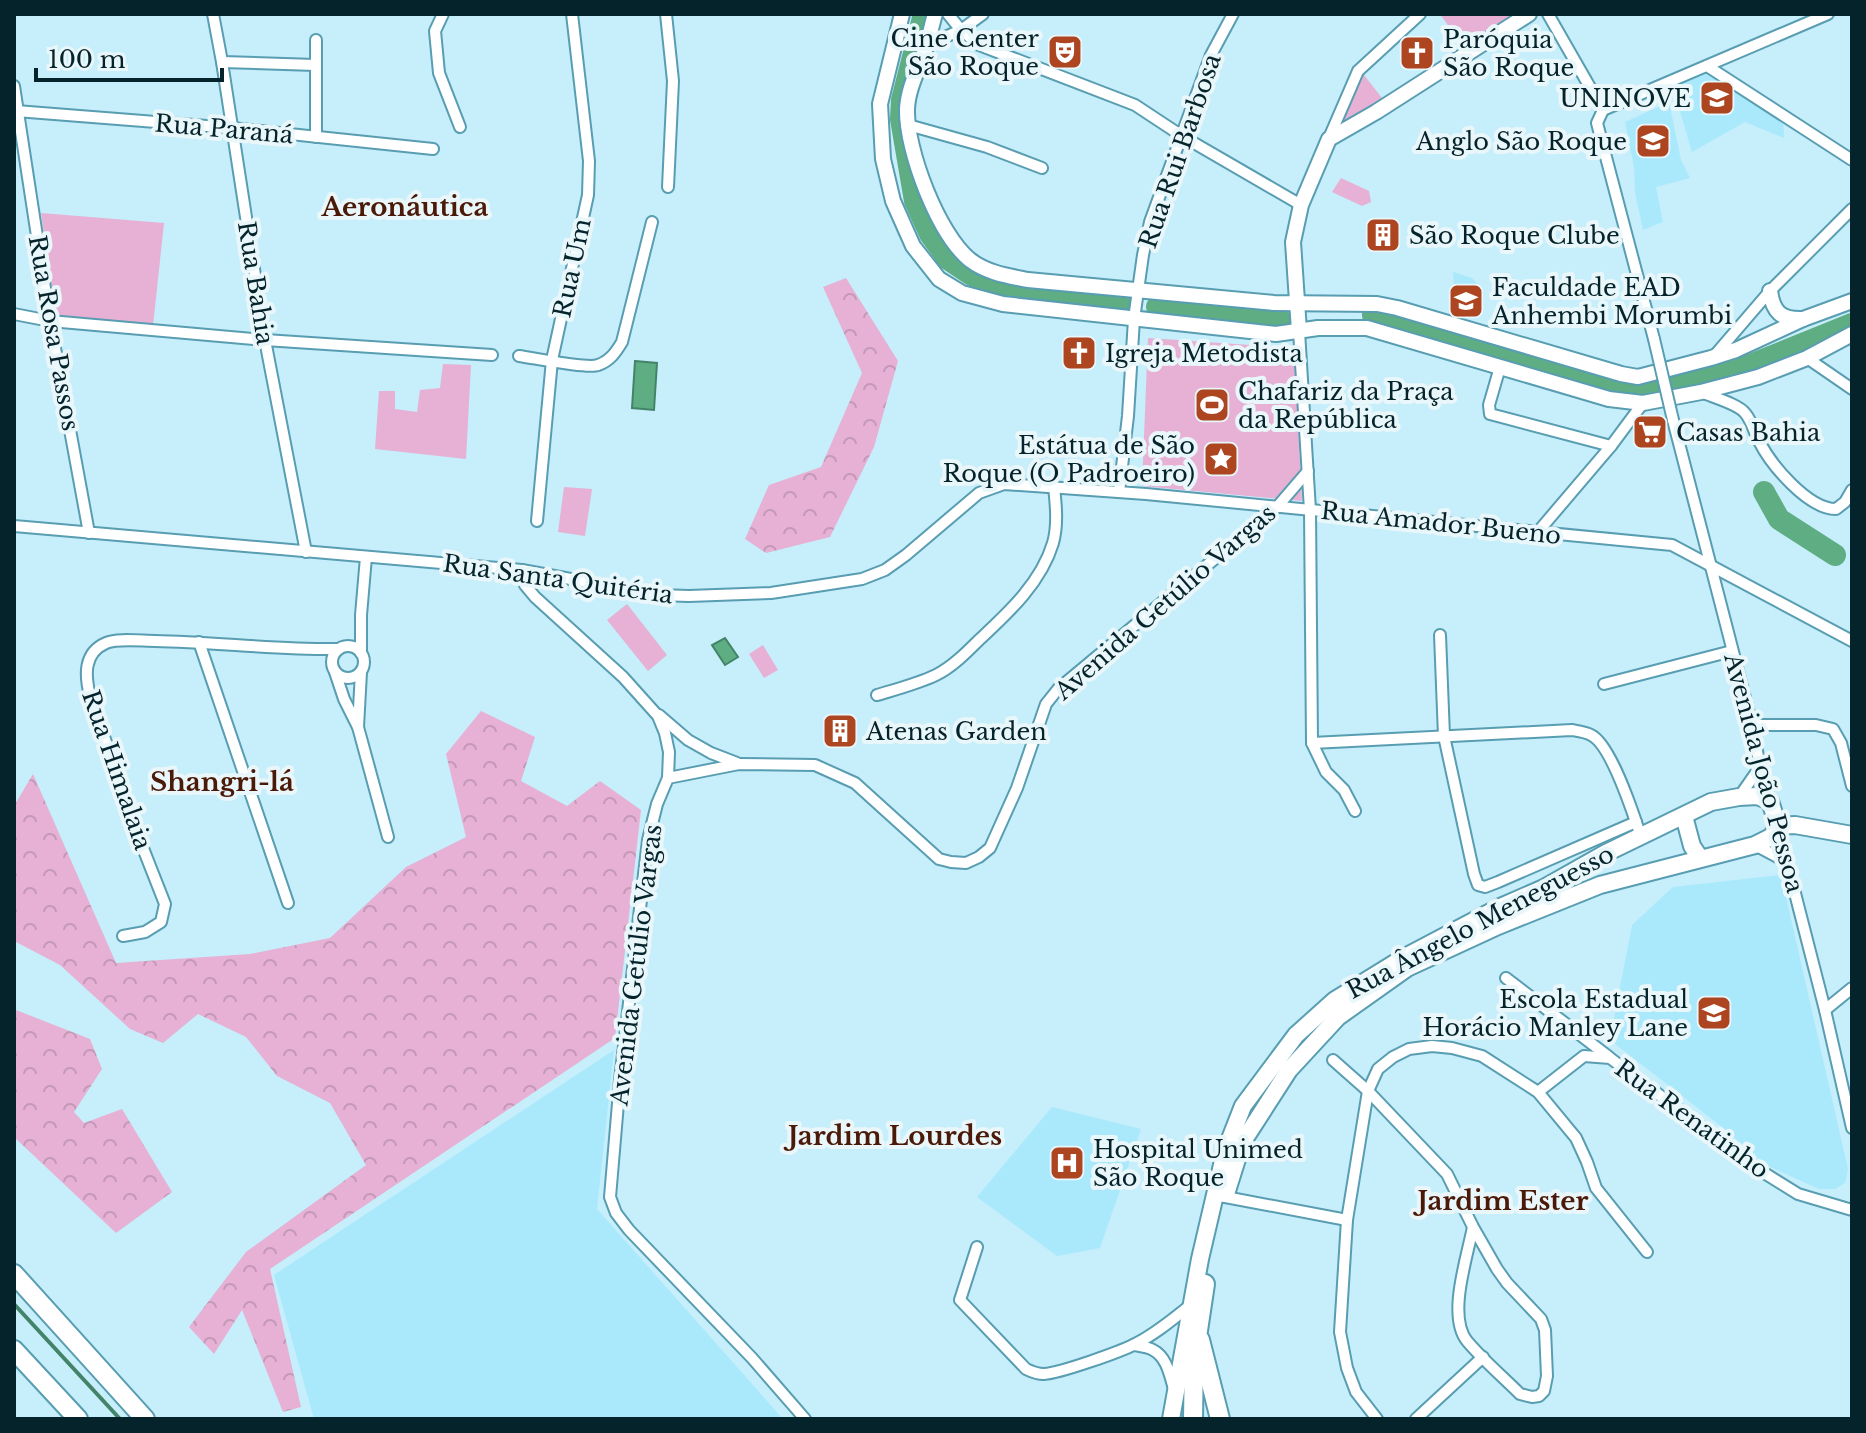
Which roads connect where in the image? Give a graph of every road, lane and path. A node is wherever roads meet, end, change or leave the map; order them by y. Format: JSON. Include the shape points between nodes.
{"nodes":[{"id":1,"x":213,"y":14,"type":"edge"},
{"id":2,"x":443,"y":14,"type":"edge"},
{"id":3,"x":572,"y":14,"type":"edge"},
{"id":4,"x":666,"y":14,"type":"edge"},
{"id":5,"x":902,"y":14,"type":"edge"},
{"id":6,"x":935,"y":14,"type":"edge"},
{"id":7,"x":948,"y":14,"type":"edge"},
{"id":8,"x":983,"y":14,"type":"edge"},
{"id":9,"x":1233,"y":14,"type":"edge"},
{"id":10,"x":1420,"y":14,"type":"edge"},
{"id":11,"x":1529,"y":14,"type":"edge"},
{"id":12,"x":1548,"y":14,"type":"edge"},
{"id":13,"x":1828,"y":14,"type":"edge"},
{"id":14,"x":961,"y":30,"type":"junction"},
{"id":15,"x":316,"y":40,"type":"dead end"},
{"id":16,"x":927,"y":45,"type":"junction"},
{"id":17,"x":222,"y":62,"type":"junction"},
{"id":18,"x":315,"y":65,"type":"junction"},
{"id":19,"x":1707,"y":66,"type":"junction"},
{"id":20,"x":14,"y":86,"type":"edge"},
{"id":21,"x":1603,"y":110,"type":"junction"},
{"id":22,"x":16,"y":111,"type":"edge"},
{"id":23,"x":908,"y":125,"type":"junction"},
{"id":24,"x":460,"y":127,"type":"dead end"},
{"id":25,"x":232,"y":128,"type":"junction"},
{"id":26,"x":1182,"y":136,"type":"junction"},
{"id":27,"x":316,"y":137,"type":"junction"},
{"id":28,"x":1329,"y":139,"type":"junction"},
{"id":29,"x":433,"y":149,"type":"dead end"},
{"id":30,"x":1852,"y":160,"type":"edge"},
{"id":31,"x":1042,"y":168,"type":"dead end"},
{"id":32,"x":668,"y":187,"type":"dead end"},
{"id":33,"x":1301,"y":205,"type":"junction"},
{"id":34,"x":1852,"y":209,"type":"edge"},
{"id":35,"x":652,"y":222,"type":"dead end"},
{"id":36,"x":1770,"y":291,"type":"junction"},
{"id":37,"x":1138,"y":292,"type":"junction"},
{"id":38,"x":1852,"y":301,"type":"edge"},
{"id":39,"x":1298,"y":303,"type":"junction"},
{"id":40,"x":14,"y":314,"type":"edge"},
{"id":41,"x":1134,"y":319,"type":"junction"},
{"id":42,"x":1803,"y":319,"type":"junction"},
{"id":43,"x":50,"y":321,"type":"junction"},
{"id":44,"x":1299,"y":331,"type":"junction"},
{"id":45,"x":1852,"y":334,"type":"edge"},
{"id":46,"x":265,"y":340,"type":"junction"},
{"id":47,"x":492,"y":355,"type":"dead end"},
{"id":48,"x":519,"y":356,"type":"dead end"},
{"id":49,"x":1711,"y":358,"type":"junction"},
{"id":50,"x":1807,"y":358,"type":"junction"},
{"id":51,"x":552,"y":360,"type":"junction"},
{"id":52,"x":1500,"y":367,"type":"junction"},
{"id":53,"x":1852,"y":389,"type":"edge"},
{"id":54,"x":1701,"y":392,"type":"junction"},
{"id":55,"x":1643,"y":403,"type":"junction"},
{"id":56,"x":1611,"y":446,"type":"junction"},
{"id":57,"x":1308,"y":471,"type":"junction"},
{"id":58,"x":1054,"y":487,"type":"junction"},
{"id":59,"x":1852,"y":490,"type":"edge"},
{"id":60,"x":1119,"y":492,"type":"junction"},
{"id":61,"x":1277,"y":507,"type":"junction"},
{"id":62,"x":1310,"y":510,"type":"junction"},
{"id":63,"x":537,"y":521,"type":"dead end"},
{"id":64,"x":14,"y":526,"type":"edge"},
{"id":65,"x":89,"y":533,"type":"junction"},
{"id":66,"x":1537,"y":533,"type":"junction"},
{"id":67,"x":306,"y":552,"type":"junction"},
{"id":68,"x":366,"y":557,"type":"junction"},
{"id":69,"x":1710,"y":566,"type":"junction"},
{"id":70,"x":522,"y":570,"type":"junction"},
{"id":71,"x":361,"y":615,"type":"junction"},
{"id":72,"x":1440,"y":635,"type":"dead end"},
{"id":73,"x":1852,"y":641,"type":"edge"},
{"id":74,"x":199,"y":642,"type":"junction"},
{"id":75,"x":343,"y":648,"type":"junction"},
{"id":76,"x":311,"y":649,"type":"junction"},
{"id":77,"x":1732,"y":651,"type":"junction"},
{"id":78,"x":361,"y":653,"type":"junction"},
{"id":79,"x":334,"y":668,"type":"junction"},
{"id":80,"x":361,"y":672,"type":"junction"},
{"id":81,"x":1604,"y":684,"type":"dead end"},
{"id":82,"x":877,"y":695,"type":"dead end"},
{"id":83,"x":654,"y":712,"type":"junction"},
{"id":84,"x":1752,"y":725,"type":"junction"},
{"id":85,"x":358,"y":727,"type":"junction"},
{"id":86,"x":1444,"y":736,"type":"junction"},
{"id":87,"x":1312,"y":743,"type":"junction"},
{"id":88,"x":739,"y":764,"type":"junction"},
{"id":89,"x":1760,"y":767,"type":"junction"},
{"id":90,"x":668,"y":778,"type":"junction"},
{"id":91,"x":1852,"y":786,"type":"edge"},
{"id":92,"x":1739,"y":797,"type":"junction"},
{"id":93,"x":1770,"y":801,"type":"junction"},
{"id":94,"x":1355,"y":811,"type":"dead end"},
{"id":95,"x":1684,"y":816,"type":"junction"},
{"id":96,"x":1778,"y":826,"type":"junction"},
{"id":97,"x":1638,"y":829,"type":"junction"},
{"id":98,"x":1852,"y":835,"type":"edge"},
{"id":99,"x":388,"y":837,"type":"dead end"},
{"id":100,"x":1755,"y":845,"type":"junction"},
{"id":101,"x":1700,"y":858,"type":"junction"},
{"id":102,"x":1787,"y":862,"type":"junction"},
{"id":103,"x":288,"y":903,"type":"dead end"},
{"id":104,"x":123,"y":936,"type":"dead end"},
{"id":105,"x":1506,"y":978,"type":"dead end"},
{"id":106,"x":1852,"y":988,"type":"edge"},
{"id":107,"x":1825,"y":1010,"type":"junction"},
{"id":108,"x":1610,"y":1058,"type":"junction"},
{"id":109,"x":1333,"y":1060,"type":"dead end"},
{"id":110,"x":1368,"y":1091,"type":"junction"},
{"id":111,"x":1538,"y":1092,"type":"junction"},
{"id":112,"x":1852,"y":1128,"type":"edge"},
{"id":113,"x":1220,"y":1196,"type":"junction"},
{"id":114,"x":1852,"y":1210,"type":"edge"},
{"id":115,"x":1347,"y":1220,"type":"junction"},
{"id":116,"x":1473,"y":1227,"type":"junction"},
{"id":117,"x":977,"y":1247,"type":"dead end"},
{"id":118,"x":1647,"y":1252,"type":"dead end"},
{"id":119,"x":14,"y":1274,"type":"edge"},
{"id":120,"x":1205,"y":1284,"type":"joint"},
{"id":121,"x":1192,"y":1304,"type":"junction"},
{"id":122,"x":1198,"y":1332,"type":"junction"},
{"id":123,"x":1134,"y":1345,"type":"junction"},
{"id":124,"x":14,"y":1350,"type":"edge"},
{"id":125,"x":1483,"y":1357,"type":"junction"},
{"id":126,"x":1175,"y":1393,"type":"junction"},
{"id":127,"x":78,"y":1419,"type":"edge"},
{"id":128,"x":145,"y":1419,"type":"edge"},
{"id":129,"x":805,"y":1419,"type":"edge"},
{"id":130,"x":1171,"y":1419,"type":"edge"},
{"id":131,"x":1193,"y":1419,"type":"edge"},
{"id":132,"x":1220,"y":1419,"type":"edge"},
{"id":133,"x":1377,"y":1419,"type":"edge"},
{"id":134,"x":1416,"y":1419,"type":"edge"}],
"edges":[{"from":1,"to":17,"type":"street","name":"Rua Bahia"},
{"from":2,"to":24,"type":"street","via":[[435,31],[439,73]]},
{"from":3,"to":51,"type":"street","name":"Rua Um","via":[[588,195]]},
{"from":4,"to":32,"type":"street","via":[[673,81]]},
{"from":5,"to":41,"type":"main road","via":[[880,114],[885,175],[913,246],[939,279],[962,293],[1003,304]]},
{"from":6,"to":16,"type":"main road"},
{"from":7,"to":14,"type":"street"},
{"from":8,"to":14,"type":"street"},
{"from":9,"to":26,"type":"street","name":"Rua Rui Barbosa","via":[[1211,55]]},
{"from":10,"to":28,"type":"street","via":[[1358,71]]},
{"from":11,"to":28,"type":"main road"},
{"from":12,"to":21,"type":"street"},
{"from":13,"to":19,"type":"street"},
{"from":14,"to":16,"type":"street"},
{"from":14,"to":26,"type":"street","via":[[998,54],[1135,105]]},
{"from":15,"to":18,"type":"street"},
{"from":16,"to":23,"type":"main road","via":[[909,94]]},
{"from":17,"to":18,"type":"street"},
{"from":17,"to":25,"type":"street","name":"Rua Bahia"},
{"from":18,"to":27,"type":"street"},
{"from":19,"to":21,"type":"street"},
{"from":19,"to":30,"type":"street"},
{"from":20,"to":22,"type":"street","name":"Rua Rosa Passos"},
{"from":21,"to":69,"type":"street","name":"Avenida João Pessoa","bridge":true,"via":[[1597,123]]},
{"from":22,"to":25,"type":"street","name":"Rua Paraná"},
{"from":22,"to":43,"type":"street","name":"Rua Rosa Passos"},
{"from":23,"to":31,"type":"street"},
{"from":23,"to":37,"type":"main road","via":[[933,207],[970,260],[995,273],[1028,280]]},
{"from":25,"to":27,"type":"street","name":"Rua Paraná"},
{"from":25,"to":46,"type":"street","name":"Rua Bahia"},
{"from":26,"to":33,"type":"street"},
{"from":26,"to":37,"type":"street","name":"Rua Rui Barbosa","via":[[1150,222]]},
{"from":27,"to":29,"type":"street","name":"Rua Paraná"},
{"from":28,"to":33,"type":"main road"},
{"from":33,"to":39,"type":"main road","via":[[1293,242]]},
{"from":34,"to":36,"type":"street"},
{"from":35,"to":51,"type":"street","via":[[615,354],[591,367]]},
{"from":36,"to":42,"type":"main road","via":[[1779,314]]},
{"from":36,"to":49,"type":"street"},
{"from":37,"to":39,"type":"main road"},
{"from":37,"to":41,"type":"street","name":"Rua Rui Barbosa"},
{"from":38,"to":42,"type":"main road"},
{"from":39,"to":44,"type":"main road"},
{"from":39,"to":49,"type":"main road","via":[[1397,308],[1638,377]]},
{"from":40,"to":43,"type":"street"},
{"from":41,"to":44,"type":"main road","via":[[1276,334]]},
{"from":41,"to":60,"type":"street","name":"Rua Rui Barbosa"},
{"from":42,"to":49,"type":"main road"},
{"from":43,"to":46,"type":"street"},
{"from":43,"to":65,"type":"street","name":"Rua Rosa Passos"},
{"from":44,"to":52,"type":"main road","via":[[1367,328]]},
{"from":44,"to":57,"type":"street"},
{"from":45,"to":50,"type":"main road"},
{"from":46,"to":47,"type":"street"},
{"from":46,"to":67,"type":"street","name":"Rua Bahia"},
{"from":48,"to":51,"type":"street"},
{"from":50,"to":53,"type":"street"},
{"from":50,"to":54,"type":"main road"},
{"from":51,"to":63,"type":"street","name":"Rua Um"},
{"from":52,"to":55,"type":"main road","via":[[1609,399]]},
{"from":52,"to":56,"type":"street","via":[[1490,414]]},
{"from":54,"to":55,"type":"main road"},
{"from":54,"to":59,"type":"street","via":[[1744,411],[1778,471],[1802,494],[1826,509],[1836,509]]},
{"from":55,"to":56,"type":"street"},
{"from":56,"to":66,"type":"street"},
{"from":57,"to":61,"type":"street","name":"Avenida Getúlio Vargas"},
{"from":57,"to":62,"type":"street"},
{"from":58,"to":60,"type":"street","name":"Rua Santa Quitéria"},
{"from":58,"to":70,"type":"street","name":"Rua Santa Quitéria","via":[[1004,484],[979,493],[885,570],[847,582],[771,593],[657,595]]},
{"from":58,"to":82,"type":"street","via":[[1053,543],[1015,607],[939,674]]},
{"from":60,"to":61,"type":"street","name":"Rua Amador Bueno"},
{"from":61,"to":62,"type":"street","name":"Rua Amador Bueno"},
{"from":61,"to":88,"type":"street","name":"Avenida Getúlio Vargas","via":[[1058,689],[1046,704],[990,848],[979,857],[966,863],[939,859],[855,783],[815,765]]},
{"from":62,"to":66,"type":"street","name":"Rua Amador Bueno"},
{"from":62,"to":87,"type":"street"},
{"from":64,"to":65,"type":"street","name":"Rua Santa Quitéria"},
{"from":65,"to":67,"type":"street","name":"Rua Santa Quitéria"},
{"from":66,"to":69,"type":"street","name":"Rua Amador Bueno","via":[[1672,545]]},
{"from":67,"to":68,"type":"street","name":"Rua Santa Quitéria"},
{"from":68,"to":70,"type":"street","name":"Rua Santa Quitéria"},
{"from":68,"to":71,"type":"street"},
{"from":69,"to":73,"type":"street","name":"Rua Amador Bueno"},
{"from":69,"to":77,"type":"street","name":"Avenida João Pessoa"},
{"from":70,"to":83,"type":"street","via":[[535,597]]},
{"from":71,"to":75,"type":"street"},
{"from":71,"to":78,"type":"street"},
{"from":72,"to":86,"type":"street"},
{"from":74,"to":76,"type":"street","name":"Rua Himalaia"},
{"from":74,"to":103,"type":"street"},
{"from":74,"to":104,"type":"street","name":"Rua Himalaia","via":[[107,642],[93,651],[87,664],[90,696],[165,904],[161,922]]},
{"from":75,"to":76,"type":"street","name":"Rua Himalaia"},
{"from":75,"to":78,"type":"street"},
{"from":75,"to":79,"type":"street","via":[[334,655]]},
{"from":76,"to":79,"type":"street"},
{"from":77,"to":81,"type":"street"},
{"from":77,"to":84,"type":"street","name":"Avenida João Pessoa"},
{"from":78,"to":80,"type":"street"},
{"from":79,"to":80,"type":"street","via":[[342,677]]},
{"from":79,"to":85,"type":"street"},
{"from":80,"to":85,"type":"street"},
{"from":83,"to":88,"type":"street","via":[[688,740]]},
{"from":83,"to":90,"type":"street","via":[[665,733]]},
{"from":84,"to":89,"type":"street","name":"Avenida João Pessoa"},
{"from":84,"to":91,"type":"street","via":[[1833,729]]},
{"from":85,"to":99,"type":"street"},
{"from":86,"to":87,"type":"street"},
{"from":86,"to":97,"type":"street","via":[[1572,730],[1593,735],[1604,746]]},
{"from":86,"to":97,"type":"street","via":[[1478,885],[1485,887]]},
{"from":87,"to":94,"type":"street"},
{"from":88,"to":90,"type":"street","name":"Avenida Getúlio Vargas"},
{"from":89,"to":92,"type":"street"},
{"from":89,"to":93,"type":"street","name":"Avenida João Pessoa"},
{"from":90,"to":129,"type":"street","name":"Avenida Getúlio Vargas","via":[[648,840],[610,1197],[629,1230]]},
{"from":92,"to":93,"type":"main road","name":"Rua Ângelo Meneguesso"},
{"from":92,"to":95,"type":"main road","name":"Rua Ângelo Meneguesso","via":[[1711,802]]},
{"from":93,"to":96,"type":"main road","name":"Avenida João Pessoa"},
{"from":95,"to":97,"type":"main road","name":"Rua Ângelo Meneguesso"},
{"from":95,"to":101,"type":"main road"},
{"from":96,"to":98,"type":"main road"},
{"from":96,"to":100,"type":"main road","via":[[1771,837]]},
{"from":96,"to":102,"type":"street","name":"Avenida João Pessoa"},
{"from":97,"to":113,"type":"main road","name":"Rua Ângelo Meneguesso","via":[[1544,888],[1403,958],[1335,1000],[1296,1035],[1243,1106],[1225,1152]]},
{"from":100,"to":101,"type":"main road","name":"Rua Ângelo Meneguesso"},
{"from":100,"to":102,"type":"street"},
{"from":101,"to":113,"type":"main road","name":"Rua Ângelo Meneguesso","via":[[1600,885],[1407,968],[1338,1017],[1289,1070],[1242,1143]]},
{"from":102,"to":107,"type":"street","name":"Avenida João Pessoa"},
{"from":105,"to":108,"type":"street"},
{"from":106,"to":107,"type":"street"},
{"from":107,"to":112,"type":"street","name":"Avenida João Pessoa"},
{"from":108,"to":111,"type":"street","name":"Rua Renatinho","via":[[1584,1056]]},
{"from":108,"to":114,"type":"street","name":"Rua Renatinho","via":[[1761,1171],[1798,1194]]},
{"from":109,"to":110,"type":"street"},
{"from":110,"to":111,"type":"street","via":[[1378,1069],[1393,1057],[1432,1046],[1482,1056]]},
{"from":110,"to":115,"type":"street"},
{"from":110,"to":116,"type":"street","via":[[1447,1174]]},
{"from":111,"to":118,"type":"street","via":[[1576,1138],[1601,1196]]},
{"from":113,"to":115,"type":"street"},
{"from":113,"to":120,"type":"main road","name":"Rua Ângelo Meneguesso"},
{"from":113,"to":121,"type":"main road","name":"Rua Ângelo Meneguesso"},
{"from":115,"to":133,"type":"street","via":[[1340,1332],[1356,1392]]},
{"from":116,"to":125,"type":"street","via":[[1458,1321]]},
{"from":116,"to":125,"type":"street","via":[[1507,1283],[1541,1319],[1544,1391],[1532,1397],[1520,1394]]},
{"from":117,"to":123,"type":"street","via":[[960,1300],[1026,1369],[1046,1374]]},
{"from":119,"to":128,"type":"highway"},
{"from":120,"to":122,"type":"highway"},
{"from":121,"to":123,"type":"street"},
{"from":121,"to":126,"type":"main road","name":"Rua Ângelo Meneguesso"},
{"from":122,"to":131,"type":"highway"},
{"from":122,"to":132,"type":"highway"},
{"from":123,"to":126,"type":"street","via":[[1160,1356]]},
{"from":124,"to":127,"type":"highway"},
{"from":125,"to":134,"type":"street"},
{"from":126,"to":130,"type":"main road"}]}
